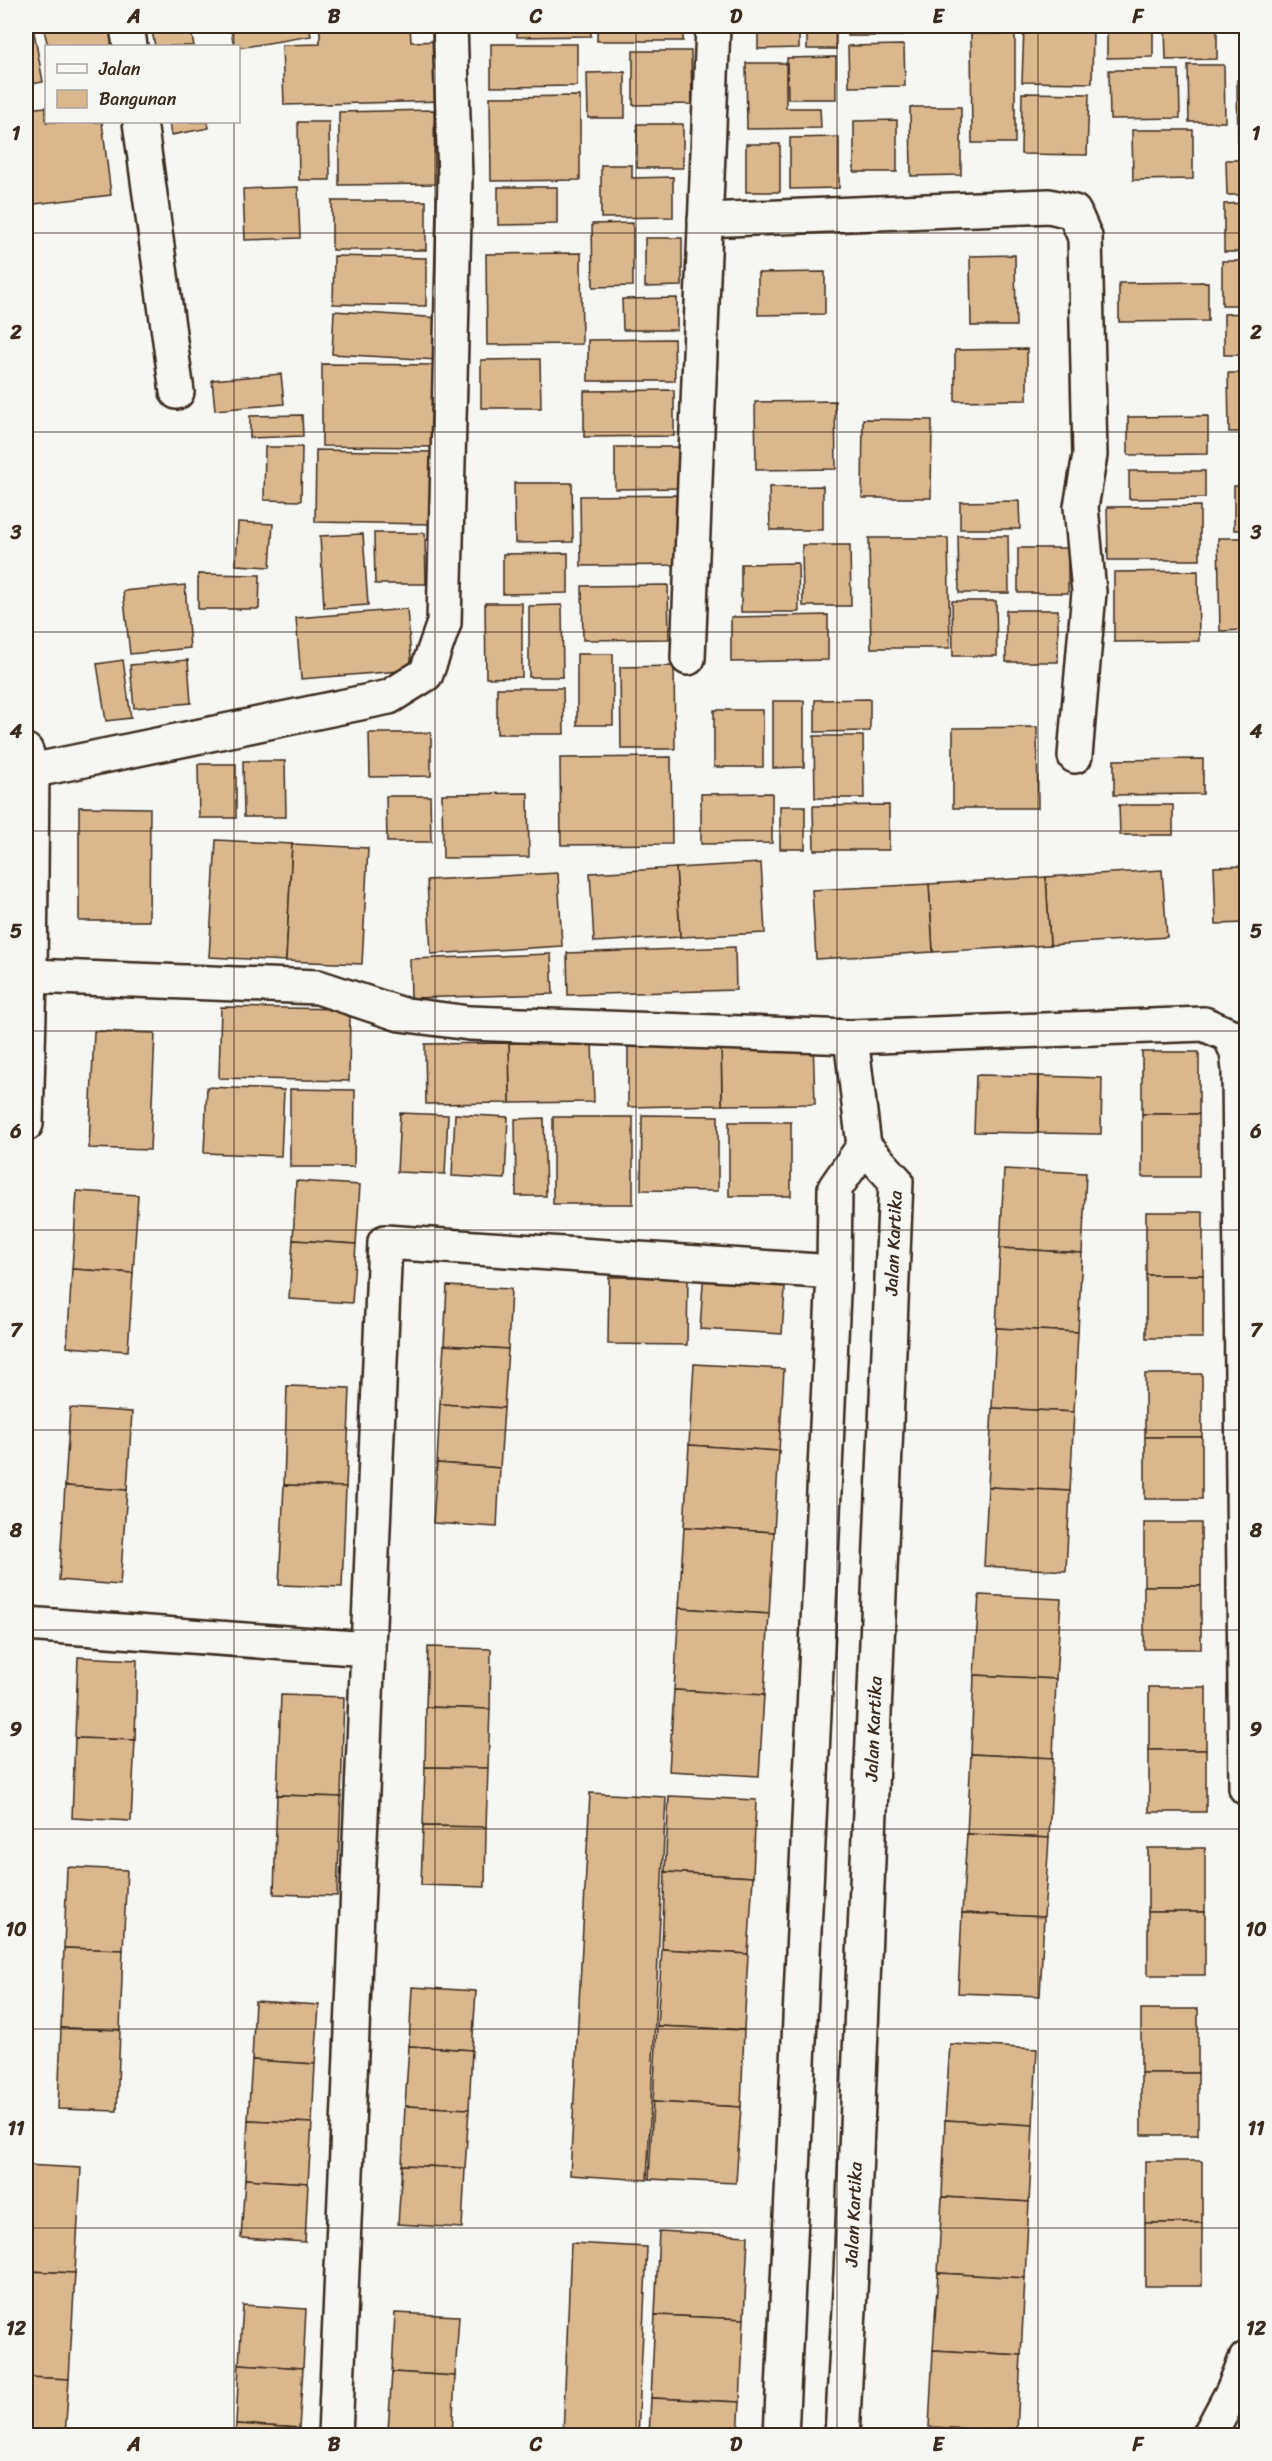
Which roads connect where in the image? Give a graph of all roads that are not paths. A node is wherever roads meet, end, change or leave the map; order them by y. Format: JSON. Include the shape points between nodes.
{"nodes":[{"id":1,"x":127,"y":26,"type":"edge"},
{"id":2,"x":450,"y":26,"type":"edge"},
{"id":3,"x":713,"y":26,"type":"edge"},
{"id":4,"x":130,"y":45,"type":"edge"},
{"id":5,"x":140,"y":123,"type":"edge"},
{"id":6,"x":705,"y":220,"type":"junction"},
{"id":7,"x":177,"y":392,"type":"dead end"},
{"id":8,"x":688,"y":658,"type":"dead end"},
{"id":9,"x":1075,"y":756,"type":"dead end"},
{"id":10,"x":28,"y":764,"type":"edge"},
{"id":11,"x":30,"y":976,"type":"junction"},
{"id":12,"x":851,"y":1037,"type":"junction"},
{"id":13,"x":26,"y":1124,"type":"edge"},
{"id":14,"x":864,"y":1146,"type":"junction"},
{"id":15,"x":834,"y":1272,"type":"junction"},
{"id":16,"x":26,"y":1624,"type":"edge"},
{"id":17,"x":368,"y":1649,"type":"junction"},
{"id":18,"x":1246,"y":1788,"type":"edge"},
{"id":19,"x":1246,"y":2359,"type":"edge"},
{"id":20,"x":335,"y":2436,"type":"edge"},
{"id":21,"x":781,"y":2436,"type":"edge"},
{"id":22,"x":842,"y":2436,"type":"edge"},
{"id":23,"x":1209,"y":2436,"type":"edge"}],
"edges":[{"from":1,"to":4,"type":"street"},
{"from":2,"to":10,"type":"street","via":[[454,178],[447,557],[444,623],[426,674],[389,697]]},
{"from":3,"to":6,"type":"street"},
{"from":5,"to":7,"type":"street"},
{"from":6,"to":8,"type":"street"},
{"from":6,"to":9,"type":"street","via":[[1049,206],[1074,212],[1085,237],[1090,455],[1081,507],[1089,592]]},
{"from":10,"to":11,"type":"street"},
{"from":11,"to":12,"type":"street","via":[[318,987],[400,1014],[469,1023]]},
{"from":11,"to":13,"type":"street"},
{"from":12,"to":14,"type":"street"},
{"from":12,"to":18,"type":"street","via":[[1204,1024],[1229,1035],[1237,1052],[1239,1070]]},
{"from":14,"to":15,"type":"street","via":[[835,1188]]},
{"from":14,"to":22,"type":"street","name":"Jalan Kartika","via":[[896,1181]]},
{"from":15,"to":17,"type":"street","via":[[385,1242]]},
{"from":15,"to":21,"type":"street"},
{"from":16,"to":17,"type":"street"},
{"from":17,"to":20,"type":"street"},
{"from":19,"to":23,"type":"street"}]}
